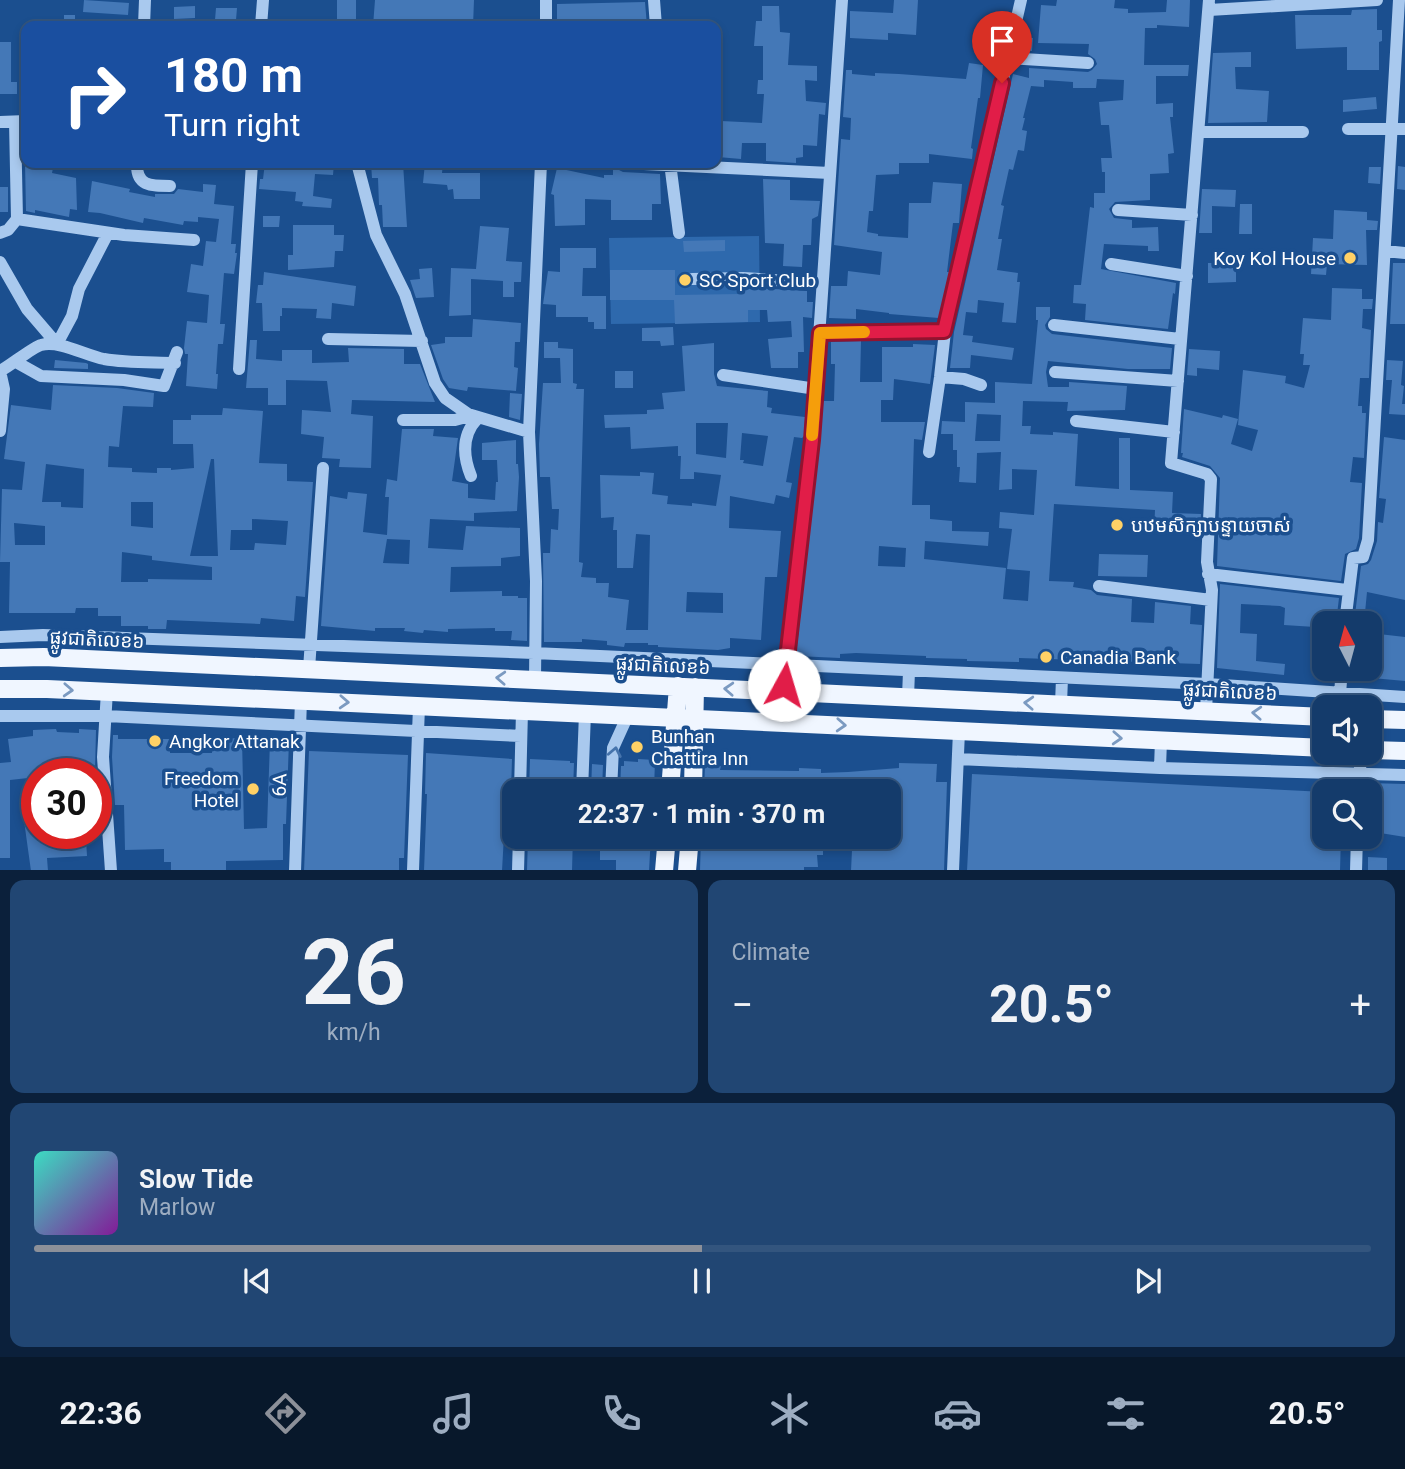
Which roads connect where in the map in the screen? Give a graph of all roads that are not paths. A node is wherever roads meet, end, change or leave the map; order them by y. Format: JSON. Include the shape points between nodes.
{"nodes":[{"id":1,"x":145,"y":0,"type":"edge"},
{"id":2,"x":263,"y":0,"type":"edge"},
{"id":3,"x":546,"y":0,"type":"edge"},
{"id":4,"x":654,"y":0,"type":"edge"},
{"id":5,"x":842,"y":0,"type":"edge"},
{"id":6,"x":1021,"y":0,"type":"edge"},
{"id":7,"x":1377,"y":0,"type":"edge"},
{"id":8,"x":1399,"y":0,"type":"edge"},
{"id":9,"x":1209,"y":5,"type":"edge"},
{"id":10,"x":144,"y":21,"type":"edge"},
{"id":11,"x":261,"y":21,"type":"edge"},
{"id":12,"x":546,"y":21,"type":"edge"},
{"id":13,"x":656,"y":21,"type":"edge"},
{"id":14,"x":1008,"y":58,"type":"junction"},
{"id":15,"x":1088,"y":63,"type":"dead end"},
{"id":16,"x":20,"y":121,"type":"edge"},
{"id":17,"x":0,"y":122,"type":"edge"},
{"id":18,"x":1391,"y":129,"type":"junction"},
{"id":19,"x":1405,"y":129,"type":"edge"},
{"id":20,"x":1348,"y":130,"type":"dead end"},
{"id":21,"x":1199,"y":132,"type":"junction"},
{"id":22,"x":1303,"y":132,"type":"dead end"},
{"id":23,"x":721,"y":167,"type":"edge"},
{"id":24,"x":138,"y":168,"type":"edge"},
{"id":25,"x":252,"y":168,"type":"edge"},
{"id":26,"x":358,"y":168,"type":"edge"},
{"id":27,"x":541,"y":168,"type":"edge"},
{"id":28,"x":671,"y":168,"type":"edge"},
{"id":29,"x":830,"y":173,"type":"junction"},
{"id":30,"x":170,"y":186,"type":"dead end"},
{"id":31,"x":1118,"y":210,"type":"dead end"},
{"id":32,"x":1192,"y":215,"type":"junction"},
{"id":33,"x":17,"y":219,"type":"junction"},
{"id":34,"x":0,"y":233,"type":"edge"},
{"id":35,"x":108,"y":233,"type":"junction"},
{"id":36,"x":679,"y":233,"type":"dead end"},
{"id":37,"x":194,"y":240,"type":"dead end"},
{"id":38,"x":1385,"y":251,"type":"junction"},
{"id":39,"x":1405,"y":253,"type":"edge"},
{"id":40,"x":0,"y":262,"type":"edge"},
{"id":41,"x":1111,"y":264,"type":"dead end"},
{"id":42,"x":1186,"y":276,"type":"junction"},
{"id":43,"x":692,"y":279,"type":"dead end"},
{"id":44,"x":822,"y":283,"type":"junction"},
{"id":45,"x":1054,"y":325,"type":"dead end"},
{"id":46,"x":944,"y":331,"type":"junction"},
{"id":47,"x":820,"y":333,"type":"junction"},
{"id":48,"x":327,"y":339,"type":"dead end"},
{"id":49,"x":1180,"y":339,"type":"junction"},
{"id":50,"x":422,"y":341,"type":"junction"},
{"id":51,"x":57,"y":344,"type":"junction"},
{"id":52,"x":16,"y":362,"type":"junction"},
{"id":53,"x":239,"y":369,"type":"dead end"},
{"id":54,"x":0,"y":371,"type":"edge"},
{"id":55,"x":1055,"y":372,"type":"dead end"},
{"id":56,"x":723,"y":375,"type":"dead end"},
{"id":57,"x":940,"y":377,"type":"junction"},
{"id":58,"x":1178,"y":382,"type":"junction"},
{"id":59,"x":981,"y":385,"type":"dead end"},
{"id":60,"x":816,"y":389,"type":"junction"},
{"id":61,"x":474,"y":417,"type":"junction"},
{"id":62,"x":403,"y":420,"type":"dead end"},
{"id":63,"x":1076,"y":421,"type":"dead end"},
{"id":64,"x":0,"y":431,"type":"edge"},
{"id":65,"x":529,"y":432,"type":"junction"},
{"id":66,"x":1174,"y":432,"type":"junction"},
{"id":67,"x":929,"y":452,"type":"dead end"},
{"id":68,"x":323,"y":468,"type":"dead end"},
{"id":69,"x":471,"y":476,"type":"dead end"},
{"id":70,"x":1208,"y":574,"type":"junction"},
{"id":71,"x":1099,"y":586,"type":"dead end"},
{"id":72,"x":1348,"y":590,"type":"junction"},
{"id":73,"x":1211,"y":600,"type":"junction"},
{"id":74,"x":1346,"y":611,"type":"edge"},
{"id":75,"x":0,"y":637,"type":"edge"},
{"id":76,"x":310,"y":644,"type":"junction"},
{"id":77,"x":534,"y":653,"type":"junction"},
{"id":78,"x":0,"y":658,"type":"edge"},
{"id":79,"x":786,"y":665,"type":"junction"},
{"id":80,"x":309,"y":669,"type":"junction"},
{"id":81,"x":909,"y":671,"type":"junction"},
{"id":82,"x":1062,"y":678,"type":"junction"},
{"id":83,"x":535,"y":680,"type":"junction"},
{"id":84,"x":1207,"y":684,"type":"junction"},
{"id":85,"x":686,"y":687,"type":"junction"},
{"id":86,"x":0,"y":689,"type":"edge"},
{"id":87,"x":107,"y":691,"type":"junction"},
{"id":88,"x":783,"y":691,"type":"junction"},
{"id":89,"x":1405,"y":696,"type":"edge"},
{"id":90,"x":908,"y":697,"type":"junction"},
{"id":91,"x":1312,"y":697,"type":"edge"},
{"id":92,"x":1382,"y":697,"type":"edge"},
{"id":93,"x":301,"y":700,"type":"junction"},
{"id":94,"x":1061,"y":704,"type":"junction"},
{"id":95,"x":419,"y":706,"type":"junction"},
{"id":96,"x":522,"y":711,"type":"junction"},
{"id":97,"x":1206,"y":711,"type":"junction"},
{"id":98,"x":585,"y":713,"type":"junction"},
{"id":99,"x":628,"y":715,"type":"junction"},
{"id":100,"x":0,"y":716,"type":"edge"},
{"id":101,"x":106,"y":716,"type":"junction"},
{"id":102,"x":1312,"y":716,"type":"edge"},
{"id":103,"x":685,"y":718,"type":"junction"},
{"id":104,"x":1382,"y":719,"type":"edge"},
{"id":105,"x":1405,"y":720,"type":"edge"},
{"id":106,"x":300,"y":726,"type":"junction"},
{"id":107,"x":959,"y":731,"type":"junction"},
{"id":108,"x":419,"y":732,"type":"junction"},
{"id":109,"x":521,"y":736,"type":"junction"},
{"id":110,"x":1161,"y":740,"type":"junction"},
{"id":111,"x":1312,"y":747,"type":"edge"},
{"id":112,"x":1382,"y":750,"type":"edge"},
{"id":113,"x":1405,"y":751,"type":"edge"},
{"id":114,"x":958,"y":759,"type":"junction"},
{"id":115,"x":1360,"y":765,"type":"edge"},
{"id":116,"x":1160,"y":768,"type":"junction"},
{"id":117,"x":1360,"y":773,"type":"junction"},
{"id":118,"x":1405,"y":775,"type":"edge"},
{"id":119,"x":520,"y":779,"type":"edge"},
{"id":120,"x":582,"y":779,"type":"edge"},
{"id":121,"x":612,"y":779,"type":"edge"},
{"id":122,"x":672,"y":779,"type":"edge"},
{"id":123,"x":694,"y":779,"type":"edge"},
{"id":124,"x":1360,"y":779,"type":"edge"},
{"id":125,"x":519,"y":849,"type":"edge"},
{"id":126,"x":666,"y":849,"type":"edge"},
{"id":127,"x":689,"y":849,"type":"edge"},
{"id":128,"x":1357,"y":849,"type":"edge"},
{"id":129,"x":111,"y":870,"type":"edge"},
{"id":130,"x":295,"y":870,"type":"edge"},
{"id":131,"x":413,"y":870,"type":"edge"},
{"id":132,"x":518,"y":870,"type":"edge"},
{"id":133,"x":664,"y":870,"type":"edge"},
{"id":134,"x":687,"y":870,"type":"edge"},
{"id":135,"x":953,"y":870,"type":"edge"},
{"id":136,"x":1356,"y":870,"type":"edge"}],
"edges":[{"from":1,"to":10,"type":"street"},
{"from":2,"to":11,"type":"street"},
{"from":3,"to":12,"type":"street"},
{"from":4,"to":13,"type":"street"},
{"from":5,"to":29,"type":"street"},
{"from":6,"to":14,"type":"street"},
{"from":7,"to":9,"type":"street"},
{"from":8,"to":18,"type":"street"},
{"from":9,"to":21,"type":"street"},
{"from":14,"to":15,"type":"street"},
{"from":14,"to":46,"type":"street"},
{"from":16,"to":17,"type":"street"},
{"from":16,"to":33,"type":"street"},
{"from":18,"to":19,"type":"street"},
{"from":18,"to":20,"type":"street"},
{"from":18,"to":38,"type":"street"},
{"from":21,"to":22,"type":"street"},
{"from":21,"to":32,"type":"street"},
{"from":23,"to":29,"type":"street"},
{"from":24,"to":30,"type":"street","via":[[143,183]]},
{"from":25,"to":53,"type":"street"},
{"from":26,"to":50,"type":"street","via":[[376,235]]},
{"from":27,"to":65,"type":"street"},
{"from":28,"to":36,"type":"street"},
{"from":29,"to":44,"type":"street"},
{"from":31,"to":32,"type":"street"},
{"from":32,"to":42,"type":"street"},
{"from":33,"to":34,"type":"street"},
{"from":33,"to":35,"type":"street"},
{"from":35,"to":37,"type":"street"},
{"from":35,"to":51,"type":"street"},
{"from":38,"to":39,"type":"street"},
{"from":38,"to":72,"type":"street","via":[[1368,540],[1363,557],[1353,558]]},
{"from":40,"to":51,"type":"street","via":[[27,309]]},
{"from":41,"to":42,"type":"street"},
{"from":42,"to":49,"type":"street"},
{"from":43,"to":44,"type":"street"},
{"from":44,"to":47,"type":"street"},
{"from":45,"to":49,"type":"street"},
{"from":46,"to":47,"type":"street"},
{"from":46,"to":57,"type":"street"},
{"from":47,"to":60,"type":"street"},
{"from":48,"to":50,"type":"street"},
{"from":49,"to":58,"type":"street"},
{"from":50,"to":61,"type":"street","via":[[440,391]]},
{"from":51,"to":52,"type":"street","via":[[35,347]]},
{"from":51,"to":52,"type":"street","via":[[112,360],[176,357],[163,386],[41,376]]},
{"from":52,"to":54,"type":"street"},
{"from":54,"to":64,"type":"street","via":[[4,389]]},
{"from":55,"to":58,"type":"street"},
{"from":56,"to":60,"type":"street"},
{"from":57,"to":59,"type":"street"},
{"from":57,"to":67,"type":"street"},
{"from":58,"to":66,"type":"street"},
{"from":60,"to":79,"type":"street"},
{"from":61,"to":62,"type":"street"},
{"from":61,"to":65,"type":"street"},
{"from":61,"to":69,"type":"street","via":[[466,436],[465,461]]},
{"from":63,"to":66,"type":"street"},
{"from":65,"to":77,"type":"street","via":[[536,581]]},
{"from":66,"to":70,"type":"street","via":[[1171,463],[1211,479]]},
{"from":68,"to":76,"type":"street"},
{"from":70,"to":72,"type":"street"},
{"from":70,"to":73,"type":"street"},
{"from":71,"to":73,"type":"street"},
{"from":72,"to":74,"type":"street"},
{"from":73,"to":84,"type":"street"},
{"from":75,"to":76,"type":"street"},
{"from":76,"to":77,"type":"street"},
{"from":76,"to":80,"type":"street"},
{"from":77,"to":79,"type":"street"},
{"from":77,"to":83,"type":"street"},
{"from":78,"to":80,"type":"main road","name":"ផ្លូវជាតិលេខ៦"},
{"from":79,"to":81,"type":"street"},
{"from":79,"to":88,"type":"street"},
{"from":83,"to":80,"type":"main road","name":"ផ្លូវជាតិលេខ៦","one_way":true},
{"from":81,"to":82,"type":"street"},
{"from":81,"to":90,"type":"street"},
{"from":82,"to":84,"type":"street"},
{"from":82,"to":94,"type":"street"},
{"from":83,"to":85,"type":"main road","name":"ផ្លូវជាតិលេខ៦"},
{"from":84,"to":91,"type":"street"},
{"from":84,"to":97,"type":"street"},
{"from":88,"to":85,"type":"main road","name":"ផ្លូវជាតិលេខ៦","one_way":true},
{"from":85,"to":103,"type":"main road"},
{"from":86,"to":87,"type":"main road","one_way":true},
{"from":87,"to":93,"type":"main road"},
{"from":87,"to":101,"type":"street"},
{"from":88,"to":90,"type":"main road","name":"ផ្លូវជាតិលេខ៦"},
{"from":89,"to":92,"type":"street"},
{"from":94,"to":90,"type":"main road","name":"ផ្លូវជាតិលេខ៦","one_way":true},
{"from":93,"to":95,"type":"main road","one_way":true},
{"from":93,"to":106,"type":"street","name":"6A"},
{"from":94,"to":97,"type":"main road","name":"ផ្លូវជាតិលេខ៦"},
{"from":95,"to":96,"type":"main road"},
{"from":95,"to":108,"type":"street"},
{"from":96,"to":98,"type":"main road"},
{"from":96,"to":109,"type":"street"},
{"from":102,"to":97,"type":"main road","name":"ផ្លូវជាតិលេខ៦","one_way":true},
{"from":98,"to":99,"type":"main road"},
{"from":98,"to":120,"type":"street"},
{"from":99,"to":103,"type":"main road"},
{"from":121,"to":99,"type":"street","one_way":true,"via":[[613,748]]},
{"from":100,"to":101,"type":"street"},
{"from":101,"to":106,"type":"street"},
{"from":101,"to":129,"type":"street","via":[[103,757]]},
{"from":103,"to":107,"type":"main road","one_way":true},
{"from":103,"to":122,"type":"main road"},
{"from":103,"to":123,"type":"main road","via":[[695,755]]},
{"from":104,"to":105,"type":"main road"},
{"from":106,"to":108,"type":"street"},
{"from":106,"to":130,"type":"street","name":"6A"},
{"from":107,"to":110,"type":"main road","one_way":true},
{"from":107,"to":114,"type":"street"},
{"from":108,"to":109,"type":"street"},
{"from":108,"to":131,"type":"street"},
{"from":109,"to":119,"type":"street"},
{"from":110,"to":111,"type":"main road"},
{"from":110,"to":116,"type":"street"},
{"from":112,"to":113,"type":"main road"},
{"from":114,"to":116,"type":"street"},
{"from":114,"to":135,"type":"street"},
{"from":115,"to":117,"type":"street"},
{"from":116,"to":117,"type":"street"},
{"from":117,"to":118,"type":"street"},
{"from":117,"to":124,"type":"street"},
{"from":125,"to":132,"type":"street"},
{"from":126,"to":133,"type":"main road"},
{"from":127,"to":134,"type":"main road"},
{"from":128,"to":136,"type":"street"}]}
